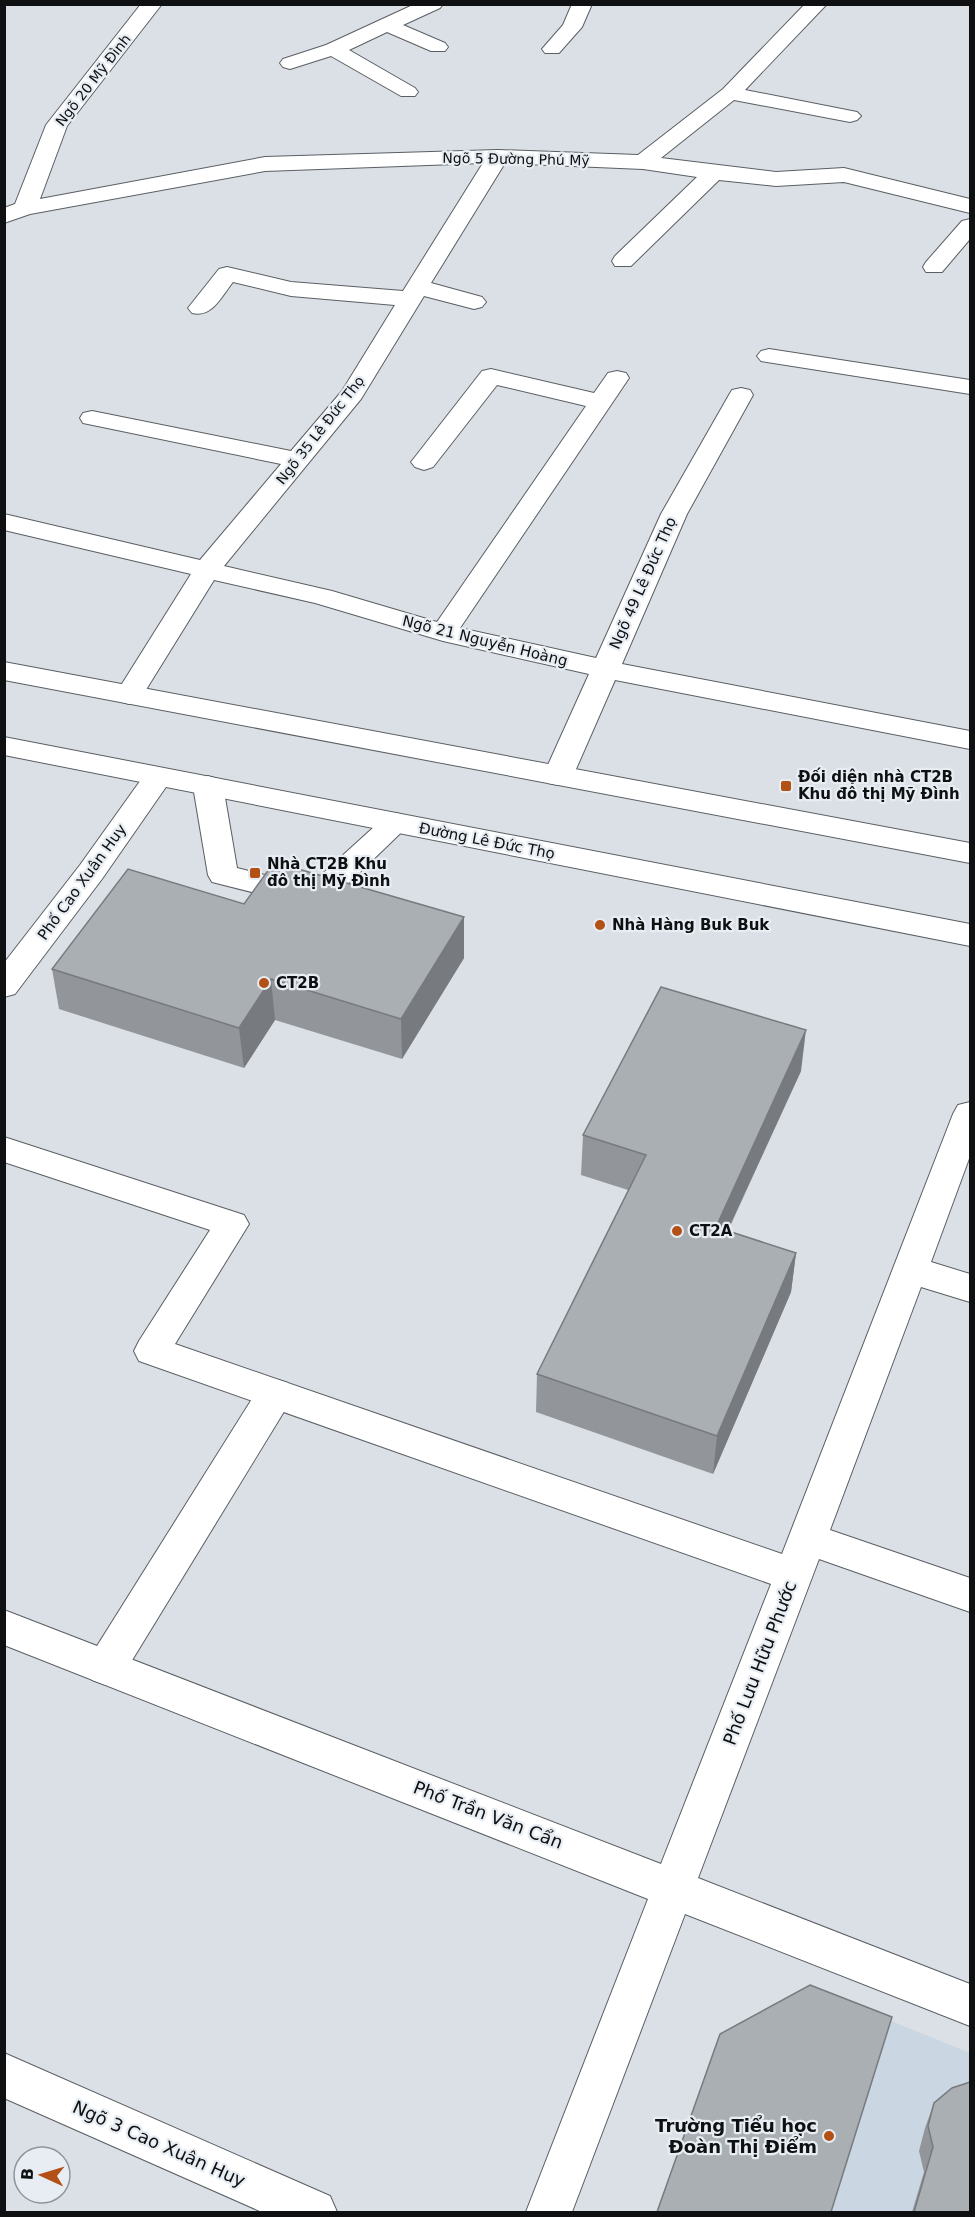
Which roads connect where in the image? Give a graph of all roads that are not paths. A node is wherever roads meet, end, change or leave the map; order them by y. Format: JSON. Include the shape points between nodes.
{"nodes":[{"id":1,"x":152,"y":4,"type":"edge"},
{"id":2,"x":433,"y":4,"type":"edge"},
{"id":3,"x":582,"y":4,"type":"edge"},
{"id":4,"x":817,"y":4,"type":"edge"},
{"id":5,"x":389,"y":26,"type":"junction"},
{"id":6,"x":438,"y":47,"type":"dead end"},
{"id":7,"x":333,"y":49,"type":"junction"},
{"id":8,"x":552,"y":49,"type":"dead end"},
{"id":9,"x":290,"y":63,"type":"dead end"},
{"id":10,"x":408,"y":92,"type":"dead end"},
{"id":11,"x":730,"y":93,"type":"junction"},
{"id":12,"x":850,"y":116,"type":"dead end"},
{"id":13,"x":498,"y":156,"type":"junction"},
{"id":14,"x":643,"y":162,"type":"junction"},
{"id":15,"x":714,"y":173,"type":"junction"},
{"id":16,"x":970,"y":206,"type":"edge"},
{"id":17,"x":14,"y":212,"type":"edge"},
{"id":18,"x":970,"y":226,"type":"edge"},
{"id":19,"x":623,"y":261,"type":"dead end"},
{"id":20,"x":934,"y":267,"type":"dead end"},
{"id":21,"x":414,"y":293,"type":"junction"},
{"id":22,"x":474,"y":302,"type":"dead end"},
{"id":23,"x":200,"y":308,"type":"dead end"},
{"id":24,"x":769,"y":356,"type":"dead end"},
{"id":25,"x":617,"y":378,"type":"dead end"},
{"id":26,"x":970,"y":387,"type":"edge"},
{"id":27,"x":741,"y":395,"type":"dead end"},
{"id":28,"x":600,"y":402,"type":"junction"},
{"id":29,"x":92,"y":418,"type":"dead end"},
{"id":30,"x":298,"y":460,"type":"junction"},
{"id":31,"x":424,"y":462,"type":"dead end"},
{"id":32,"x":4,"y":522,"type":"edge"},
{"id":33,"x":207,"y":569,"type":"junction"},
{"id":34,"x":443,"y":633,"type":"junction"},
{"id":35,"x":605,"y":669,"type":"junction"},
{"id":36,"x":4,"y":671,"type":"edge"},
{"id":37,"x":129,"y":695,"type":"junction"},
{"id":38,"x":970,"y":740,"type":"edge"},
{"id":39,"x":4,"y":746,"type":"edge"},
{"id":40,"x":558,"y":776,"type":"junction"},
{"id":41,"x":158,"y":777,"type":"junction"},
{"id":42,"x":207,"y":786,"type":"junction"},
{"id":43,"x":396,"y":823,"type":"junction"},
{"id":44,"x":970,"y":853,"type":"edge"},
{"id":45,"x":970,"y":935,"type":"edge"},
{"id":46,"x":4,"y":986,"type":"edge"},
{"id":47,"x":970,"y":1114,"type":"edge"},
{"id":48,"x":4,"y":1149,"type":"edge"},
{"id":49,"x":910,"y":1270,"type":"junction"},
{"id":50,"x":970,"y":1288,"type":"edge"},
{"id":51,"x":274,"y":1394,"type":"junction"},
{"id":52,"x":808,"y":1539,"type":"junction"},
{"id":53,"x":794,"y":1575,"type":"junction"},
{"id":54,"x":970,"y":1595,"type":"edge"},
{"id":55,"x":4,"y":1627,"type":"edge"},
{"id":56,"x":106,"y":1667,"type":"junction"},
{"id":57,"x":675,"y":1888,"type":"junction"},
{"id":58,"x":970,"y":2005,"type":"edge"},
{"id":59,"x":4,"y":2075,"type":"edge"},
{"id":60,"x":314,"y":2212,"type":"edge"},
{"id":61,"x":549,"y":2212,"type":"edge"}],
"edges":[{"from":1,"to":17,"type":"street","name":"Ngõ 20 Mỹ Đình","via":[[57,125]]},
{"from":2,"to":5,"type":"street"},
{"from":3,"to":8,"type":"street","via":[[572,27]]},
{"from":4,"to":11,"type":"street"},
{"from":5,"to":6,"type":"street"},
{"from":5,"to":7,"type":"street"},
{"from":7,"to":9,"type":"street"},
{"from":7,"to":10,"type":"street"},
{"from":11,"to":12,"type":"street"},
{"from":11,"to":14,"type":"street"},
{"from":13,"to":14,"type":"street","name":"Ngõ 5 Đường Phú Mỹ"},
{"from":13,"to":17,"type":"street","name":"Ngõ 5 Đường Phú Mỹ","via":[[265,164]]},
{"from":13,"to":21,"type":"street","name":"Ngõ 35 Lê Đức Thọ"},
{"from":14,"to":15,"type":"street","name":"Ngõ 5 Đường Phú Mỹ"},
{"from":15,"to":16,"type":"street","name":"Ngõ 5 Đường Phú Mỹ","via":[[776,179],[843,175]]},
{"from":15,"to":19,"type":"street"},
{"from":18,"to":20,"type":"street"},
{"from":21,"to":22,"type":"street"},
{"from":21,"to":23,"type":"street","via":[[291,289],[227,274]]},
{"from":21,"to":30,"type":"street","name":"Ngõ 35 Lê Đức Thọ","via":[[352,394]]},
{"from":24,"to":26,"type":"street"},
{"from":25,"to":28,"type":"street"},
{"from":27,"to":35,"type":"street","name":"Ngõ 49 Lê Đức Thọ","via":[[674,514]]},
{"from":28,"to":31,"type":"street","via":[[482,370]]},
{"from":28,"to":34,"type":"street"},
{"from":29,"to":30,"type":"street"},
{"from":30,"to":33,"type":"street","name":"Ngõ 35 Lê Đức Thọ"},
{"from":32,"to":33,"type":"street","name":"Ngõ 21 Nguyễn Hoàng"},
{"from":33,"to":34,"type":"street","name":"Ngõ 21 Nguyễn Hoàng","via":[[322,597]]},
{"from":33,"to":37,"type":"street","name":"Ngõ 35 Lê Đức Thọ"},
{"from":34,"to":35,"type":"street","name":"Ngõ 21 Nguyễn Hoàng"},
{"from":35,"to":38,"type":"street","name":"Ngõ 21 Nguyễn Hoàng"},
{"from":35,"to":40,"type":"street","name":"Ngõ 49 Lê Đức Thọ"},
{"from":36,"to":37,"type":"street"},
{"from":37,"to":40,"type":"street"},
{"from":39,"to":41,"type":"street","name":"Đường Lê Đức Thọ"},
{"from":40,"to":44,"type":"street"},
{"from":41,"to":42,"type":"street","name":"Đường Lê Đức Thọ"},
{"from":41,"to":46,"type":"street","name":"Phố Cao Xuân Huy"},
{"from":42,"to":43,"type":"street","name":"Đường Lê Đức Thọ"},
{"from":42,"to":43,"type":"street","via":[[223,875],[315,898]]},
{"from":43,"to":45,"type":"street","name":"Đường Lê Đức Thọ"},
{"from":47,"to":49,"type":"street","name":"Phố Lưu Hữu Phước"},
{"from":48,"to":51,"type":"street","via":[[232,1224],[152,1351]]},
{"from":49,"to":50,"type":"street"},
{"from":49,"to":52,"type":"street","name":"Phố Lưu Hữu Phước"},
{"from":51,"to":53,"type":"street"},
{"from":51,"to":56,"type":"street"},
{"from":52,"to":53,"type":"street","name":"Phố Lưu Hữu Phước"},
{"from":52,"to":54,"type":"street"},
{"from":53,"to":57,"type":"street","name":"Phố Lưu Hữu Phước"},
{"from":55,"to":56,"type":"street","name":"Phố Trần Văn Cẩn"},
{"from":56,"to":57,"type":"street","name":"Phố Trần Văn Cẩn"},
{"from":57,"to":58,"type":"street","name":"Phố Trần Văn Cẩn"},
{"from":57,"to":61,"type":"street","name":"Phố Lưu Hữu Phước"},
{"from":59,"to":60,"type":"street","name":"Ngõ 3 Cao Xuân Huy"}]}
